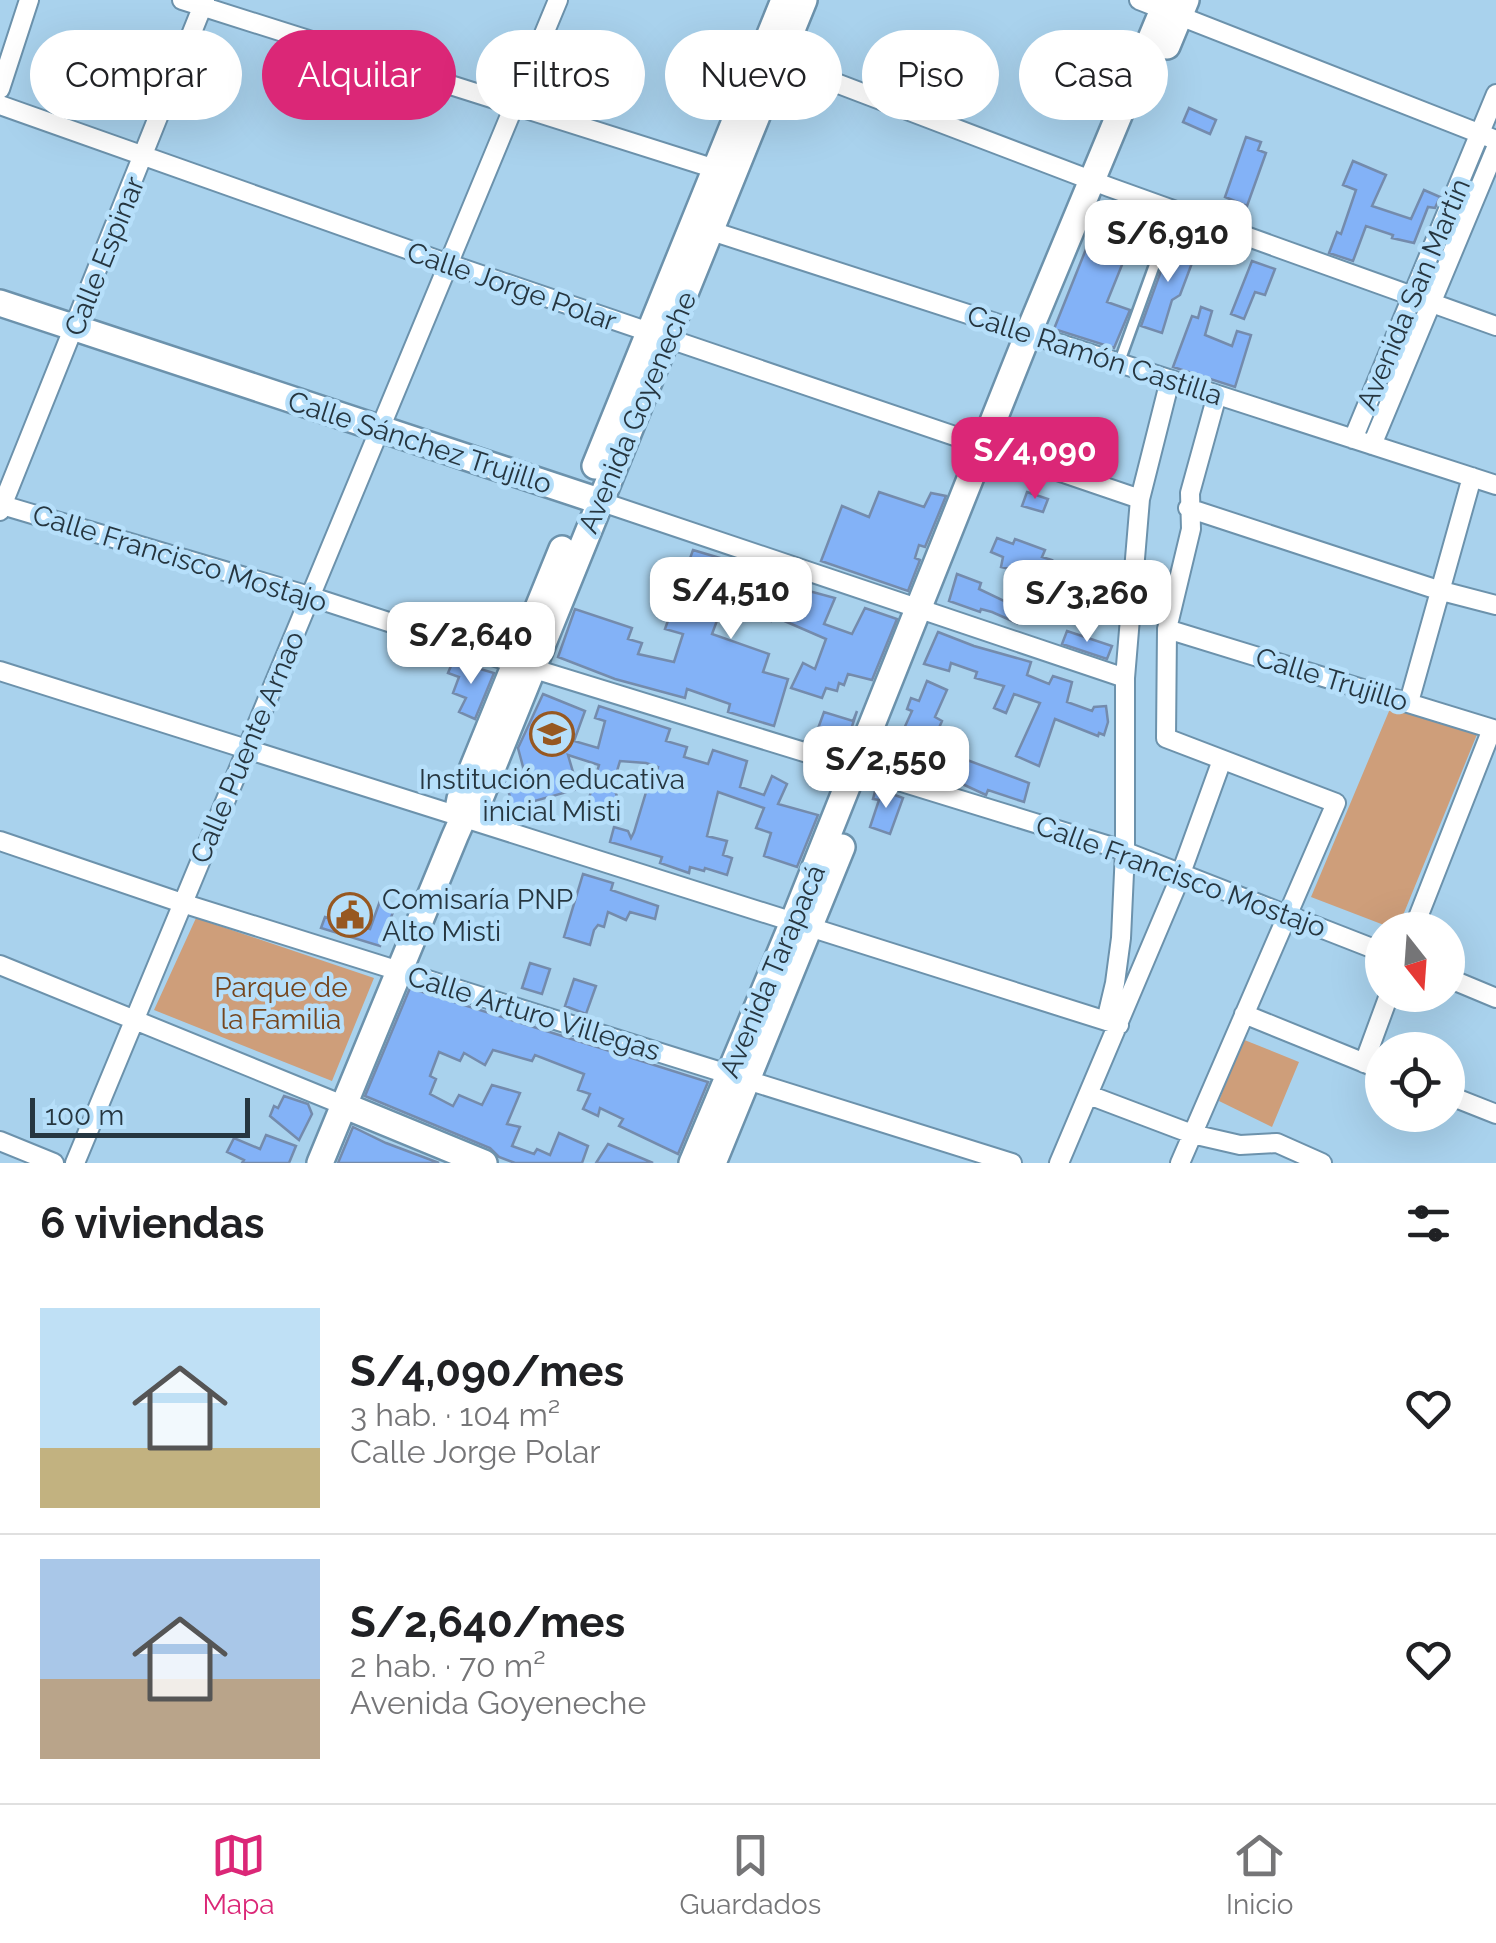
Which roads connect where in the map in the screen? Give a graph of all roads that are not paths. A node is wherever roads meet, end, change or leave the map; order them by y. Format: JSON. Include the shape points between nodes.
{"nodes":[{"id":1,"x":29,"y":0,"type":"edge"},
{"id":2,"x":182,"y":0,"type":"edge"},
{"id":3,"x":558,"y":0,"type":"edge"},
{"id":4,"x":1139,"y":0,"type":"edge"},
{"id":5,"x":787,"y":1,"type":"edge"},
{"id":6,"x":204,"y":3,"type":"edge"},
{"id":7,"x":1174,"y":7,"type":"edge"},
{"id":8,"x":546,"y":30,"type":"edge"},
{"id":9,"x":779,"y":30,"type":"edge"},
{"id":10,"x":842,"y":85,"type":"edge"},
{"id":11,"x":0,"y":89,"type":"edge"},
{"id":12,"x":476,"y":93,"type":"edge"},
{"id":13,"x":1496,"y":94,"type":"edge"},
{"id":14,"x":0,"y":105,"type":"edge"},
{"id":15,"x":508,"y":120,"type":"edge"},
{"id":16,"x":559,"y":120,"type":"edge"},
{"id":17,"x":745,"y":120,"type":"edge"},
{"id":18,"x":1488,"y":137,"type":"edge"},
{"id":19,"x":1496,"y":148,"type":"edge"},
{"id":20,"x":144,"y":158,"type":"junction"},
{"id":21,"x":724,"y":172,"type":"junction"},
{"id":22,"x":1101,"y":184,"type":"junction"},
{"id":23,"x":1174,"y":211,"type":"junction"},
{"id":24,"x":703,"y":229,"type":"junction"},
{"id":25,"x":449,"y":264,"type":"junction"},
{"id":26,"x":1412,"y":296,"type":"junction"},
{"id":27,"x":0,"y":302,"type":"edge"},
{"id":28,"x":1431,"y":303,"type":"junction"},
{"id":29,"x":1496,"y":326,"type":"edge"},
{"id":30,"x":75,"y":329,"type":"junction"},
{"id":31,"x":659,"y":336,"type":"junction"},
{"id":32,"x":1034,"y":336,"type":"junction"},
{"id":33,"x":1119,"y":363,"type":"junction"},
{"id":34,"x":1170,"y":380,"type":"junction"},
{"id":35,"x":1217,"y":395,"type":"junction"},
{"id":36,"x":380,"y":430,"type":"junction"},
{"id":37,"x":1362,"y":442,"type":"junction"},
{"id":38,"x":991,"y":449,"type":"junction"},
{"id":39,"x":1472,"y":477,"type":"junction"},
{"id":40,"x":1496,"y":485,"type":"edge"},
{"id":41,"x":591,"y":498,"type":"junction"},
{"id":42,"x":1140,"y":499,"type":"junction"},
{"id":43,"x":1,"y":508,"type":"edge"},
{"id":44,"x":1188,"y":508,"type":"junction"},
{"id":45,"x":1438,"y":590,"type":"junction"},
{"id":46,"x":310,"y":596,"type":"junction"},
{"id":47,"x":1496,"y":605,"type":"edge"},
{"id":48,"x":925,"y":612,"type":"junction"},
{"id":49,"x":1167,"y":628,"type":"junction"},
{"id":50,"x":525,"y":666,"type":"junction"},
{"id":51,"x":0,"y":671,"type":"edge"},
{"id":52,"x":1125,"y":678,"type":"junction"},
{"id":53,"x":1409,"y":702,"type":"junction"},
{"id":54,"x":1494,"y":730,"type":"edge"},
{"id":55,"x":247,"y":749,"type":"junction"},
{"id":56,"x":1222,"y":760,"type":"junction"},
{"id":57,"x":863,"y":769,"type":"junction"},
{"id":58,"x":463,"y":818,"type":"junction"},
{"id":59,"x":0,"y":841,"type":"edge"},
{"id":60,"x":1125,"y":851,"type":"junction"},
{"id":61,"x":1182,"y":871,"type":"junction"},
{"id":62,"x":182,"y":903,"type":"junction"},
{"id":63,"x":1420,"y":912,"type":"edge"},
{"id":64,"x":1288,"y":914,"type":"junction"},
{"id":65,"x":802,"y":925,"type":"junction"},
{"id":66,"x":1365,"y":945,"type":"edge"},
{"id":67,"x":0,"y":965,"type":"edge"},
{"id":68,"x":398,"y":971,"type":"junction"},
{"id":69,"x":1465,"y":985,"type":"edge"},
{"id":70,"x":1496,"y":998,"type":"edge"},
{"id":71,"x":1382,"y":1012,"type":"edge"},
{"id":72,"x":1244,"y":1014,"type":"junction"},
{"id":73,"x":134,"y":1022,"type":"junction"},
{"id":74,"x":1112,"y":1023,"type":"junction"},
{"id":75,"x":1364,"y":1063,"type":"joint"},
{"id":76,"x":738,"y":1077,"type":"junction"},
{"id":77,"x":1089,"y":1095,"type":"junction"},
{"id":78,"x":1465,"y":1102,"type":"edge"},
{"id":79,"x":343,"y":1105,"type":"junction"},
{"id":80,"x":1496,"y":1114,"type":"edge"},
{"id":81,"x":1192,"y":1134,"type":"junction"},
{"id":82,"x":0,"y":1142,"type":"edge"},
{"id":83,"x":1317,"y":1162,"type":"edge"},
{"id":84,"x":54,"y":1163,"type":"edge"},
{"id":85,"x":75,"y":1163,"type":"edge"},
{"id":86,"x":320,"y":1163,"type":"edge"},
{"id":87,"x":484,"y":1163,"type":"edge"},
{"id":88,"x":692,"y":1163,"type":"edge"},
{"id":89,"x":712,"y":1163,"type":"edge"},
{"id":90,"x":1012,"y":1163,"type":"edge"},
{"id":91,"x":1060,"y":1163,"type":"edge"},
{"id":92,"x":1180,"y":1163,"type":"edge"}],
"edges":[{"from":1,"to":11,"type":"street"},
{"from":2,"to":6,"type":"street"},
{"from":3,"to":8,"type":"street","name":"Calle Puente Arnao"},
{"from":4,"to":7,"type":"street"},
{"from":5,"to":9,"type":"street","name":"Avenida Goyeneche"},
{"from":6,"to":12,"type":"street"},
{"from":6,"to":20,"type":"street","name":"Calle Espinar"},
{"from":7,"to":18,"type":"street"},
{"from":7,"to":22,"type":"street","name":"Avenida Tarapacá"},
{"from":10,"to":22,"type":"street"},
{"from":13,"to":18,"type":"street","name":"Avenida San Martín"},
{"from":14,"to":20,"type":"street","name":"Calle Jorge Polar"},
{"from":15,"to":25,"type":"street","name":"Calle Puente Arnao"},
{"from":16,"to":21,"type":"street"},
{"from":17,"to":21,"type":"street","name":"Avenida Goyeneche"},
{"from":18,"to":26,"type":"street","name":"Avenida San Martín"},
{"from":19,"to":28,"type":"street","name":"Avenida San Martín"},
{"from":20,"to":25,"type":"street","name":"Calle Jorge Polar"},
{"from":20,"to":30,"type":"street","name":"Calle Espinar"},
{"from":21,"to":24,"type":"street","name":"Avenida Goyeneche"},
{"from":22,"to":23,"type":"street"},
{"from":22,"to":32,"type":"street","name":"Avenida Tarapacá"},
{"from":23,"to":26,"type":"street"},
{"from":23,"to":33,"type":"lane"},
{"from":24,"to":31,"type":"street","name":"Avenida Goyeneche"},
{"from":24,"to":32,"type":"street","name":"Calle Ramón Castilla"},
{"from":25,"to":31,"type":"street","name":"Calle Jorge Polar"},
{"from":25,"to":36,"type":"street","name":"Calle Puente Arnao"},
{"from":26,"to":28,"type":"street"},
{"from":26,"to":37,"type":"street","name":"Avenida San Martín"},
{"from":27,"to":30,"type":"street","name":"Calle Sánchez Trujillo"},
{"from":28,"to":29,"type":"street"},
{"from":28,"to":37,"type":"street","name":"Avenida San Martín"},
{"from":30,"to":36,"type":"street","name":"Calle Sánchez Trujillo"},
{"from":30,"to":43,"type":"street","name":"Calle Espinar"},
{"from":31,"to":38,"type":"street","name":"Calle Jorge Polar"},
{"from":31,"to":41,"type":"street","name":"Avenida Goyeneche"},
{"from":32,"to":33,"type":"street","name":"Calle Ramón Castilla"},
{"from":32,"to":38,"type":"street","name":"Avenida Tarapacá"},
{"from":33,"to":34,"type":"street","name":"Calle Ramón Castilla"},
{"from":34,"to":35,"type":"street","name":"Calle Ramón Castilla"},
{"from":34,"to":42,"type":"street"},
{"from":35,"to":37,"type":"street","name":"Calle Ramón Castilla"},
{"from":35,"to":44,"type":"street"},
{"from":36,"to":41,"type":"street","name":"Calle Sánchez Trujillo"},
{"from":36,"to":46,"type":"street","name":"Calle Puente Arnao"},
{"from":37,"to":39,"type":"street","name":"Calle Ramón Castilla"},
{"from":38,"to":42,"type":"street","name":"Calle Jorge Polar"},
{"from":38,"to":48,"type":"street","name":"Avenida Tarapacá"},
{"from":39,"to":40,"type":"street","name":"Calle Ramón Castilla"},
{"from":39,"to":45,"type":"street"},
{"from":41,"to":48,"type":"street","name":"Calle Sánchez Trujillo"},
{"from":41,"to":50,"type":"street","name":"Avenida Goyeneche"},
{"from":42,"to":52,"type":"street"},
{"from":43,"to":46,"type":"street","name":"Calle Francisco Mostajo"},
{"from":44,"to":45,"type":"street"},
{"from":44,"to":49,"type":"street","via":[[1191,529]]},
{"from":45,"to":47,"type":"street"},
{"from":45,"to":53,"type":"street"},
{"from":46,"to":50,"type":"street","name":"Calle Francisco Mostajo"},
{"from":46,"to":55,"type":"street","name":"Calle Puente Arnao"},
{"from":48,"to":52,"type":"street","name":"Calle Sánchez Trujillo"},
{"from":48,"to":57,"type":"street","name":"Avenida Tarapacá"},
{"from":49,"to":53,"type":"street","name":"Calle Trujillo"},
{"from":49,"to":56,"type":"street","via":[[1166,738]]},
{"from":50,"to":57,"type":"street","name":"Calle Francisco Mostajo"},
{"from":50,"to":58,"type":"street","name":"Avenida Goyeneche","via":[[477,806]]},
{"from":51,"to":55,"type":"street"},
{"from":52,"to":60,"type":"street"},
{"from":53,"to":54,"type":"street","name":"Calle Trujillo"},
{"from":54,"to":63,"type":"street"},
{"from":55,"to":58,"type":"street"},
{"from":55,"to":62,"type":"street","name":"Calle Puente Arnao"},
{"from":56,"to":61,"type":"street"},
{"from":56,"to":64,"type":"street","via":[[1336,803]]},
{"from":57,"to":60,"type":"street","name":"Calle Francisco Mostajo"},
{"from":57,"to":65,"type":"street","name":"Avenida Tarapacá"},
{"from":58,"to":65,"type":"street"},
{"from":58,"to":68,"type":"street","name":"Avenida Goyeneche"},
{"from":59,"to":62,"type":"street","name":"Calle Arturo Villegas"},
{"from":60,"to":61,"type":"street","name":"Calle Francisco Mostajo"},
{"from":60,"to":74,"type":"street"},
{"from":61,"to":64,"type":"street","name":"Calle Francisco Mostajo"},
{"from":61,"to":74,"type":"street"},
{"from":62,"to":68,"type":"street","name":"Calle Arturo Villegas"},
{"from":62,"to":73,"type":"street","name":"Calle Puente Arnao"},
{"from":64,"to":66,"type":"street","name":"Calle Francisco Mostajo"},
{"from":64,"to":72,"type":"street"},
{"from":65,"to":74,"type":"street"},
{"from":65,"to":76,"type":"street","name":"Avenida Tarapacá"},
{"from":67,"to":73,"type":"street"},
{"from":68,"to":76,"type":"street","name":"Calle Arturo Villegas"},
{"from":68,"to":79,"type":"street","name":"Avenida Goyeneche"},
{"from":69,"to":70,"type":"street"},
{"from":71,"to":75,"type":"street"},
{"from":72,"to":75,"type":"street"},
{"from":72,"to":81,"type":"street"},
{"from":73,"to":79,"type":"street"},
{"from":73,"to":85,"type":"street","name":"Calle Puente Arnao"},
{"from":74,"to":77,"type":"street"},
{"from":76,"to":88,"type":"street","name":"Avenida Tarapacá"},
{"from":76,"to":89,"type":"street","name":"Avenida Tarapacá"},
{"from":76,"to":90,"type":"street","name":"Calle Arturo Villegas"},
{"from":77,"to":81,"type":"street"},
{"from":77,"to":91,"type":"street"},
{"from":78,"to":80,"type":"street"},
{"from":79,"to":86,"type":"street","name":"Avenida Goyeneche"},
{"from":79,"to":87,"type":"street"},
{"from":81,"to":83,"type":"street","via":[[1240,1145],[1278,1143]]},
{"from":81,"to":92,"type":"street"},
{"from":82,"to":84,"type":"street"}]}
